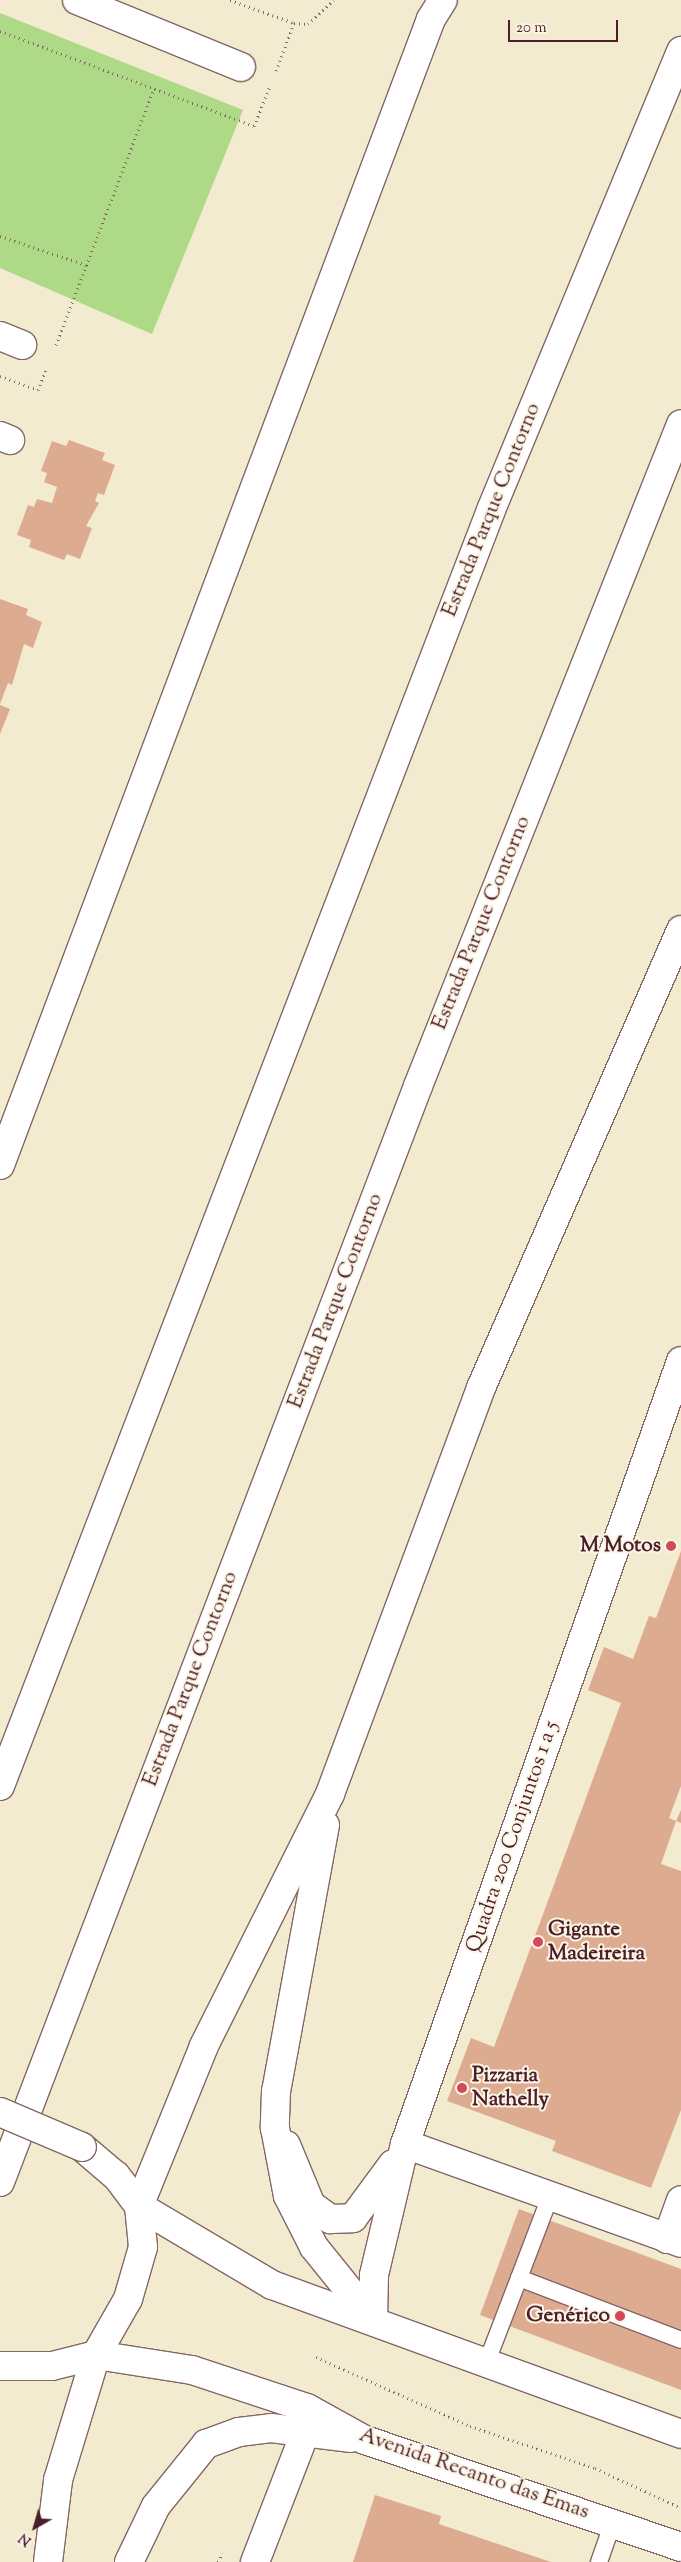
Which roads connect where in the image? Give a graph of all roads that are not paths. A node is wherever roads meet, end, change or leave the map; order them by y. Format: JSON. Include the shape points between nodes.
{"nodes":[{"id":1,"x":76,"y":0,"type":"edge"},
{"id":2,"x":437,"y":6,"type":"edge"},
{"id":3,"x":681,"y":51,"type":"edge"},
{"id":4,"x":241,"y":67,"type":"dead end"},
{"id":5,"x":681,"y":424,"type":"edge"},
{"id":6,"x":681,"y":930,"type":"edge"},
{"id":7,"x":0,"y":1165,"type":"edge"},
{"id":8,"x":681,"y":1362,"type":"edge"},
{"id":9,"x":0,"y":1786,"type":"edge"},
{"id":10,"x":330,"y":1794,"type":"junction"},
{"id":11,"x":0,"y":2112,"type":"edge"},
{"id":12,"x":275,"y":2128,"type":"junction"},
{"id":13,"x":405,"y":2144,"type":"junction"},
{"id":14,"x":0,"y":2182,"type":"edge"},
{"id":15,"x":550,"y":2197,"type":"junction"},
{"id":16,"x":681,"y":2200,"type":"edge"},
{"id":17,"x":139,"y":2206,"type":"junction"},
{"id":18,"x":674,"y":2241,"type":"edge"},
{"id":19,"x":519,"y":2278,"type":"junction"},
{"id":20,"x":373,"y":2320,"type":"junction"},
{"id":21,"x":681,"y":2340,"type":"edge"},
{"id":22,"x":96,"y":2355,"type":"junction"},
{"id":23,"x":486,"y":2364,"type":"junction"},
{"id":24,"x":0,"y":2366,"type":"edge"},
{"id":25,"x":305,"y":2433,"type":"junction"},
{"id":26,"x":681,"y":2434,"type":"edge"},
{"id":27,"x":365,"y":2440,"type":"junction"},
{"id":28,"x":613,"y":2522,"type":"junction"},
{"id":29,"x":681,"y":2547,"type":"edge"},
{"id":30,"x":48,"y":2562,"type":"edge"},
{"id":31,"x":129,"y":2562,"type":"edge"},
{"id":32,"x":255,"y":2562,"type":"edge"},
{"id":33,"x":599,"y":2562,"type":"edge"}],
"edges":[{"from":1,"to":4,"type":"main road"},
{"from":2,"to":7,"type":"main road"},
{"from":3,"to":9,"type":"main road","name":"Estrada Parque Contorno","via":[[491,510]]},
{"from":5,"to":14,"type":"main road","name":"Estrada Parque Contorno","via":[[418,1086]]},
{"from":6,"to":10,"type":"main road","via":[[481,1388]]},
{"from":8,"to":13,"type":"main road","name":"Quadra 200 Conjuntos 1 a 5"},
{"from":10,"to":12,"type":"main road","via":[[276,2090]]},
{"from":10,"to":17,"type":"main road","via":[[204,2046]]},
{"from":11,"to":17,"type":"main road","bridge":true,"via":[[82,2147],[116,2176]]},
{"from":12,"to":13,"type":"main road","via":[[311,2205],[330,2219],[343,2221],[365,2207]]},
{"from":12,"to":20,"type":"main road","via":[[288,2196],[314,2247]]},
{"from":13,"to":15,"type":"main road"},
{"from":13,"to":20,"type":"main road","name":"Quadra 200 Conjuntos 1 a 5","via":[[374,2275]]},
{"from":15,"to":18,"type":"main road"},
{"from":15,"to":19,"type":"lane"},
{"from":16,"to":18,"type":"main road"},
{"from":17,"to":20,"type":"main road","via":[[272,2285]]},
{"from":17,"to":22,"type":"main road","via":[[143,2247],[128,2299]]},
{"from":19,"to":21,"type":"lane"},
{"from":19,"to":23,"type":"lane"},
{"from":20,"to":23,"type":"main road"},
{"from":22,"to":24,"type":"main road","via":[[52,2366]]},
{"from":22,"to":27,"type":"main road","name":"Avenida Recanto das Emas","via":[[192,2370],[307,2408]]},
{"from":22,"to":30,"type":"main road","via":[[58,2480]]},
{"from":23,"to":26,"type":"main road"},
{"from":25,"to":27,"type":"main road"},
{"from":25,"to":31,"type":"main road","via":[[271,2428],[239,2432],[206,2444],[156,2506]]},
{"from":25,"to":32,"type":"main road"},
{"from":27,"to":28,"type":"main road","name":"Avenida Recanto das Emas"},
{"from":28,"to":29,"type":"main road","name":"Avenida Recanto das Emas"},
{"from":28,"to":33,"type":"lane"}]}
